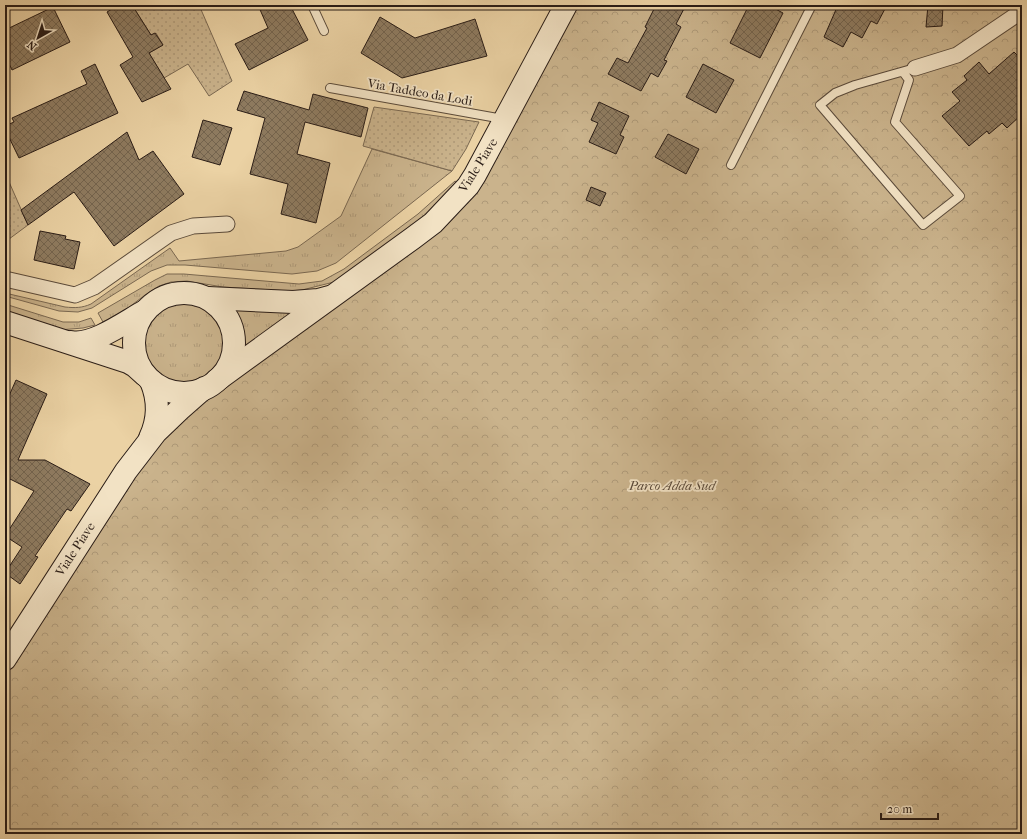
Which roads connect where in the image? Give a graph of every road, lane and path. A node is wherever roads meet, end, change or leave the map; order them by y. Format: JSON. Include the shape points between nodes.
{"nodes":[{"id":1,"x":312,"y":5,"type":"edge"},
{"id":2,"x":566,"y":5,"type":"edge"},
{"id":3,"x":812,"y":5,"type":"edge"},
{"id":4,"x":1022,"y":10,"type":"edge"},
{"id":5,"x":324,"y":31,"type":"dead end"},
{"id":6,"x":909,"y":70,"type":"junction"},
{"id":7,"x":330,"y":88,"type":"dead end"},
{"id":8,"x":506,"y":119,"type":"junction"},
{"id":9,"x":731,"y":165,"type":"dead end"},
{"id":10,"x":227,"y":224,"type":"dead end"},
{"id":11,"x":5,"y":279,"type":"edge"},
{"id":12,"x":346,"y":288,"type":"junction"},
{"id":13,"x":208,"y":298,"type":"junction"},
{"id":14,"x":145,"y":311,"type":"junction"},
{"id":15,"x":5,"y":322,"type":"edge"},
{"id":16,"x":54,"y":338,"type":"junction"},
{"id":17,"x":148,"y":378,"type":"junction"},
{"id":18,"x":211,"y":384,"type":"junction"},
{"id":19,"x":149,"y":441,"type":"junction"},
{"id":20,"x":5,"y":659,"type":"edge"}],
"edges":[{"from":1,"to":5,"type":"lane"},
{"from":2,"to":8,"type":"street","name":"Viale Piave"},
{"from":3,"to":9,"type":"lane"},
{"from":4,"to":6,"type":"street","via":[[957,55]]},
{"from":6,"to":6,"type":"lane","via":[[855,85],[835,93],[820,105],[923,225],[960,196],[895,122],[909,80]]},
{"from":7,"to":8,"type":"lane","name":"Via Taddeo da Lodi"},
{"from":8,"to":12,"type":"street","name":"Viale Piave","via":[[468,186],[450,206],[413,238]]},
{"from":10,"to":11,"type":"street","via":[[192,226],[171,233],[94,287],[75,295]]},
{"from":12,"to":13,"type":"street","name":"Viale Piave","via":[[330,296],[307,302]]},
{"from":12,"to":18,"type":"street","name":"Viale Piave"},
{"from":13,"to":14,"type":"street","name":"Viale Piave","via":[[191,293],[174,293],[158,299]]},
{"from":13,"to":18,"type":"street","name":"Viale Piave","via":[[220,308],[229,322],[234,337],[233,353],[227,368]]},
{"from":14,"to":16,"type":"street","via":[[90,341],[82,343]]},
{"from":14,"to":17,"type":"street","name":"Viale Piave","via":[[136,326],[133,343],[136,360]]},
{"from":15,"to":16,"type":"street"},
{"from":16,"to":17,"type":"street","via":[[128,362]]},
{"from":17,"to":18,"type":"street","name":"Viale Piave","via":[[163,388],[177,392],[191,392]]},
{"from":17,"to":19,"type":"street","name":"Viale Piave","via":[[155,391],[157,412],[157,421]]},
{"from":18,"to":19,"type":"street","name":"Viale Piave","via":[[179,410]]},
{"from":19,"to":20,"type":"street","name":"Viale Piave","via":[[104,504]]}]}
